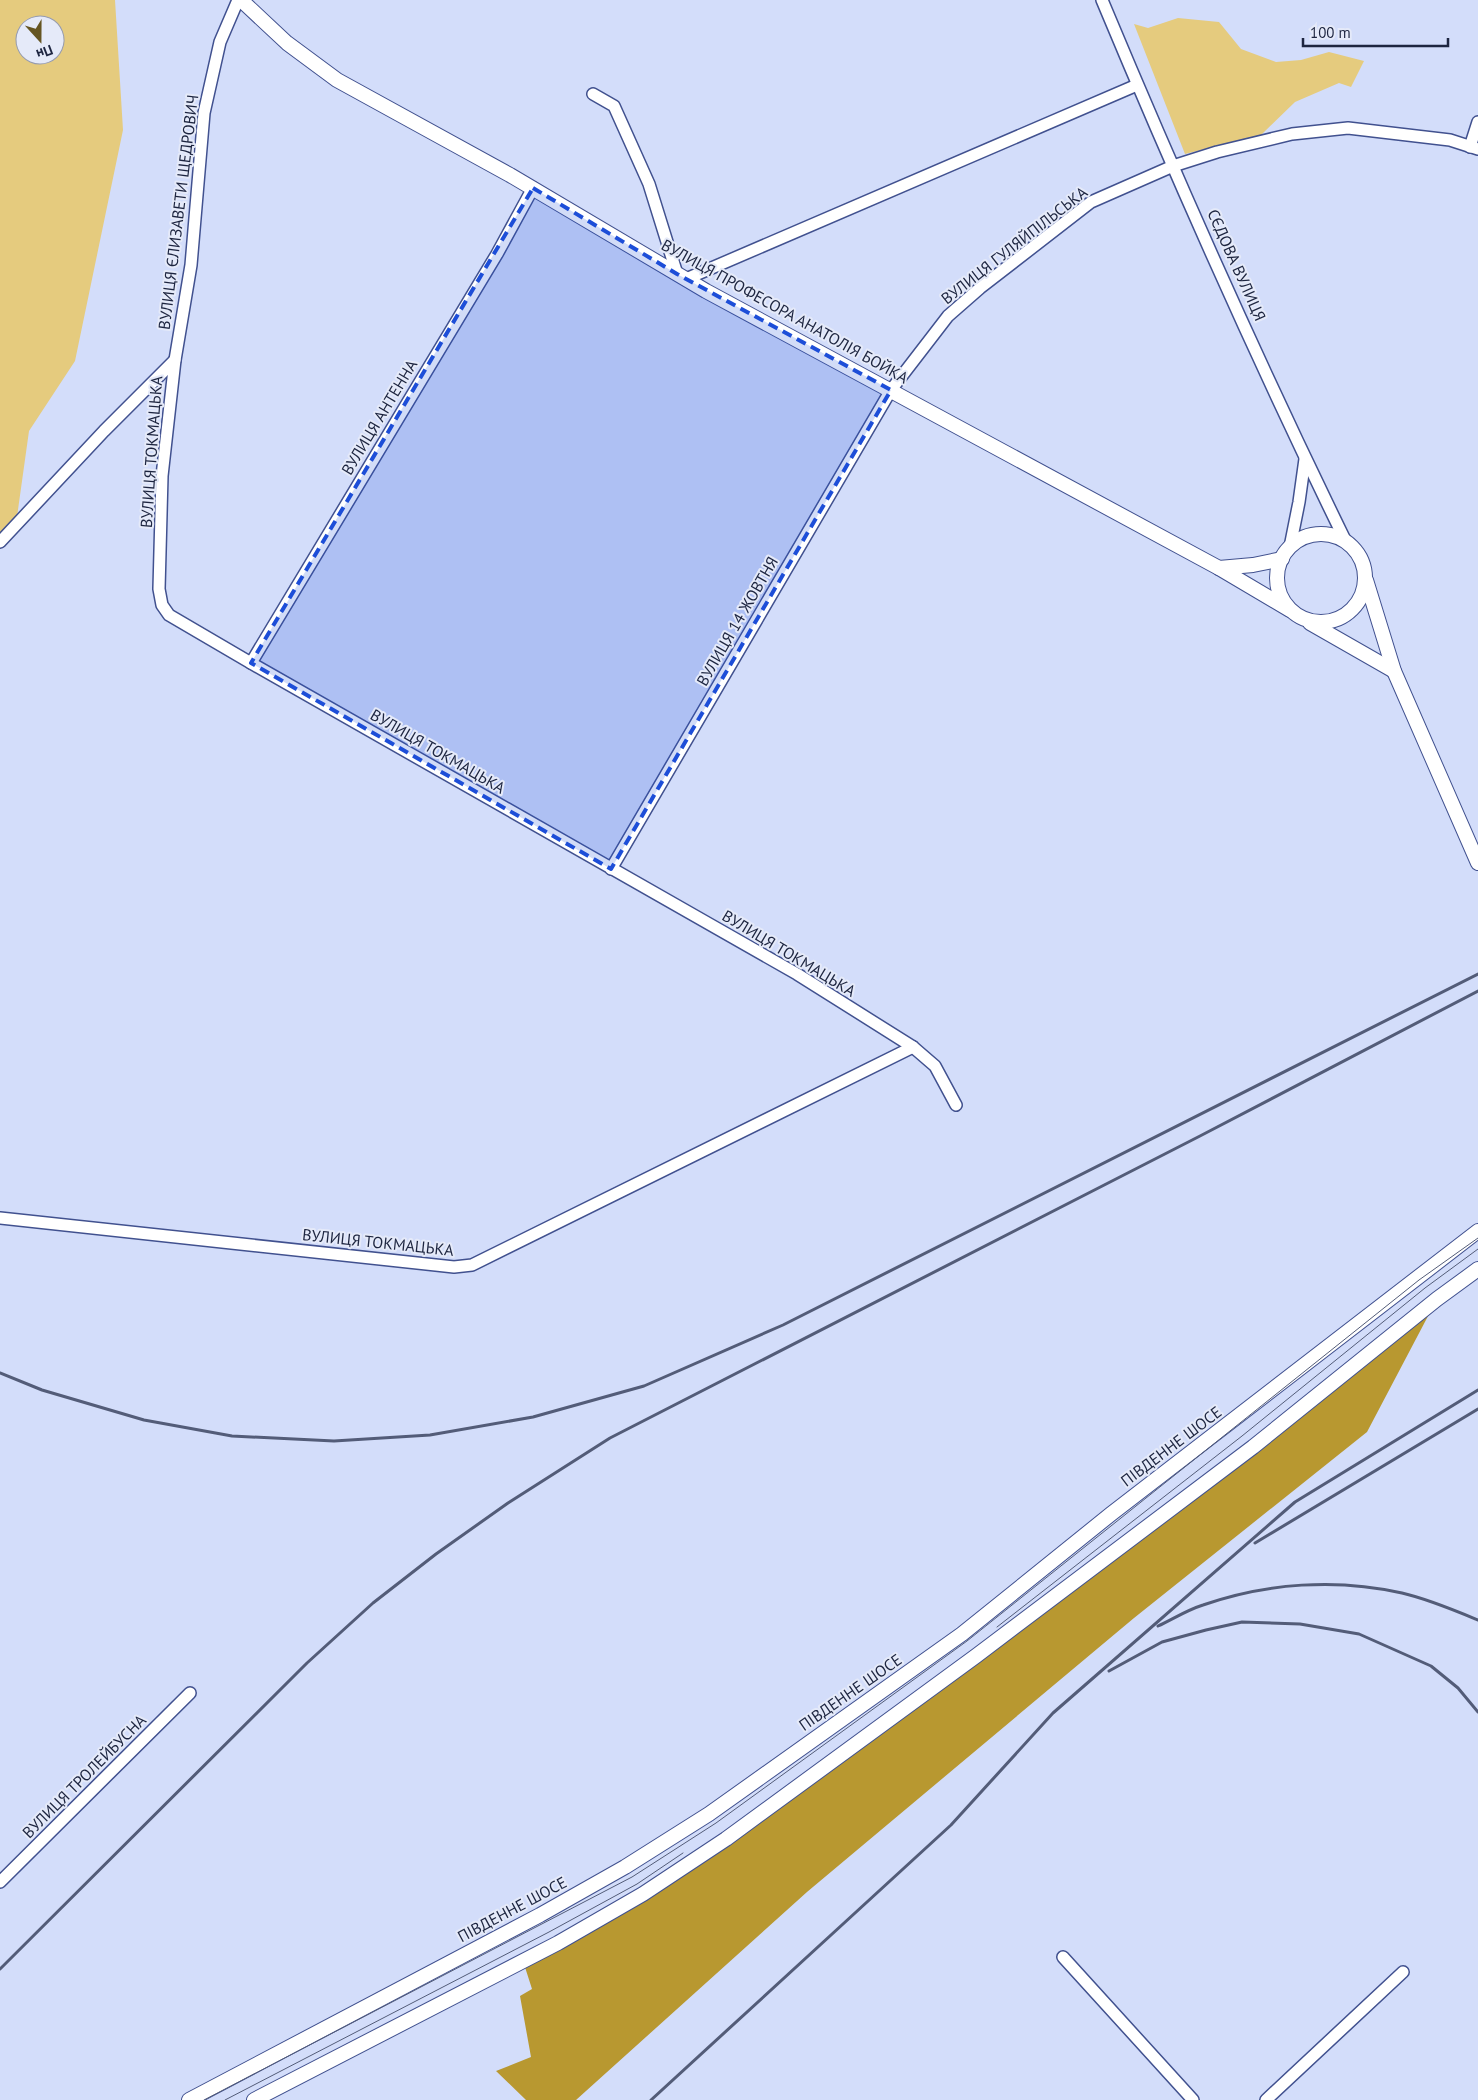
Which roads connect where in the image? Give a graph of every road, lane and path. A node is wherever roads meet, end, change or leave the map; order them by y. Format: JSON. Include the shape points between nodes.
{"nodes":[{"id":1,"x":240,"y":0,"type":"edge"},
{"id":2,"x":1102,"y":0,"type":"edge"},
{"id":3,"x":1137,"y":85,"type":"junction"},
{"id":4,"x":593,"y":94,"type":"dead end"},
{"id":5,"x":1478,"y":122,"type":"edge"},
{"id":6,"x":1474,"y":148,"type":"edge"},
{"id":7,"x":1174,"y":166,"type":"junction"},
{"id":8,"x":533,"y":188,"type":"junction"},
{"id":9,"x":681,"y":276,"type":"junction"},
{"id":10,"x":174,"y":360,"type":"junction"},
{"id":11,"x":891,"y":390,"type":"junction"},
{"id":12,"x":1305,"y":459,"type":"junction"},
{"id":13,"x":0,"y":542,"type":"edge"},
{"id":14,"x":1346,"y":542,"type":"junction"},
{"id":15,"x":1286,"y":553,"type":"junction"},
{"id":16,"x":1219,"y":568,"type":"junction"},
{"id":17,"x":1366,"y":580,"type":"junction"},
{"id":18,"x":1296,"y":614,"type":"junction"},
{"id":19,"x":251,"y":663,"type":"junction"},
{"id":20,"x":1394,"y":671,"type":"junction"},
{"id":21,"x":1478,"y":863,"type":"edge"},
{"id":22,"x":611,"y":869,"type":"junction"},
{"id":23,"x":913,"y":1047,"type":"junction"},
{"id":24,"x":956,"y":1105,"type":"dead end"},
{"id":25,"x":0,"y":1218,"type":"edge"},
{"id":26,"x":1478,"y":1231,"type":"edge"},
{"id":27,"x":1478,"y":1269,"type":"edge"},
{"id":28,"x":190,"y":1693,"type":"dead end"},
{"id":29,"x":0,"y":1882,"type":"edge"},
{"id":30,"x":1062,"y":1957,"type":"dead end"},
{"id":31,"x":1403,"y":1972,"type":"dead end"},
{"id":32,"x":189,"y":2100,"type":"edge"},
{"id":33,"x":254,"y":2100,"type":"edge"},
{"id":34,"x":1193,"y":2100,"type":"edge"},
{"id":35,"x":1266,"y":2100,"type":"edge"}],
"edges":[{"from":1,"to":8,"type":"main road","name":"ВУЛИЦЯ ПРОФЕСОРА АНАТОЛІЯ БОЙКА","via":[[288,43],[337,80]]},
{"from":1,"to":10,"type":"street","name":"ВУЛИЦЯ ЄЛИЗАВЕТИ ЩЕДРОВИЧ","via":[[220,42],[204,113],[191,265]]},
{"from":2,"to":3,"type":"street","name":"СЄДОВА ВУЛИЦЯ"},
{"from":3,"to":7,"type":"street","name":"СЄДОВА ВУЛИЦЯ"},
{"from":3,"to":9,"type":"street"},
{"from":4,"to":9,"type":"street","via":[[614,106],[649,184]]},
{"from":5,"to":6,"type":"street"},
{"from":6,"to":7,"type":"street","name":"ВУЛИЦЯ ГУЛЯЙПІЛЬСЬКА","via":[[1450,140],[1348,128],[1292,134]]},
{"from":7,"to":11,"type":"street","name":"ВУЛИЦЯ ГУЛЯЙПІЛЬСЬКА","via":[[1091,202],[980,288],[948,316]]},
{"from":7,"to":12,"type":"street","name":"СЄДОВА ВУЛИЦЯ"},
{"from":8,"to":9,"type":"main road","name":"ВУЛИЦЯ ПРОФЕСОРА АНАТОЛІЯ БОЙКА"},
{"from":8,"to":19,"type":"street","name":"ВУЛИЦЯ АНТЕННА","via":[[497,254]]},
{"from":9,"to":11,"type":"main road","name":"ВУЛИЦЯ ПРОФЕСОРА АНАТОЛІЯ БОЙКА"},
{"from":10,"to":13,"type":"street"},
{"from":10,"to":19,"type":"street","name":"ВУЛИЦЯ ТОКМАЦЬКА","via":[[162,476],[159,589],[162,605],[170,615]]},
{"from":11,"to":16,"type":"main road","name":"ВУЛИЦЯ ПРОФЕСОРА АНАТОЛІЯ БОЙКА"},
{"from":11,"to":22,"type":"street","name":"ВУЛИЦЯ 14 ЖОВТНЯ"},
{"from":12,"to":14,"type":"street","name":"СЄДОВА ВУЛИЦЯ"},
{"from":12,"to":15,"type":"street"},
{"from":14,"to":15,"type":"main road","via":[[1332,536],[1317,535],[1302,539]]},
{"from":14,"to":17,"type":"main road","via":[[1364,565]]},
{"from":15,"to":16,"type":"main road","via":[[1253,565]]},
{"from":15,"to":18,"type":"main road","via":[[1278,572],[1278,585],[1282,598]]},
{"from":16,"to":18,"type":"main road","name":"ВУЛИЦЯ ПРОФЕСОРА АНАТОЛІЯ БОЙКА"},
{"from":17,"to":18,"type":"main road","via":[[1354,608],[1343,617],[1315,622]]},
{"from":17,"to":20,"type":"main road"},
{"from":18,"to":20,"type":"main road"},
{"from":19,"to":22,"type":"street","name":"ВУЛИЦЯ ТОКМАЦЬКА"},
{"from":20,"to":21,"type":"main road"},
{"from":22,"to":23,"type":"street","name":"ВУЛИЦЯ ТОКМАЦЬКА","via":[[798,974]]},
{"from":23,"to":24,"type":"street","name":"ВУЛИЦЯ ТОКМАЦЬКА","via":[[934,1066]]},
{"from":23,"to":25,"type":"street","name":"ВУЛИЦЯ ТОКМАЦЬКА","via":[[472,1265],[454,1268]]},
{"from":26,"to":32,"type":"main road","name":"ПІВДЕННЕ ШОСЕ","via":[[1110,1514],[962,1634],[710,1814],[540,1915]]},
{"from":27,"to":33,"type":"main road","via":[[1237,1459],[726,1839],[643,1894],[558,1943]]},
{"from":28,"to":29,"type":"street","name":"ВУЛИЦЯ ТРОЛЕЙБУСНА"},
{"from":30,"to":34,"type":"street"},
{"from":31,"to":35,"type":"street"}]}
